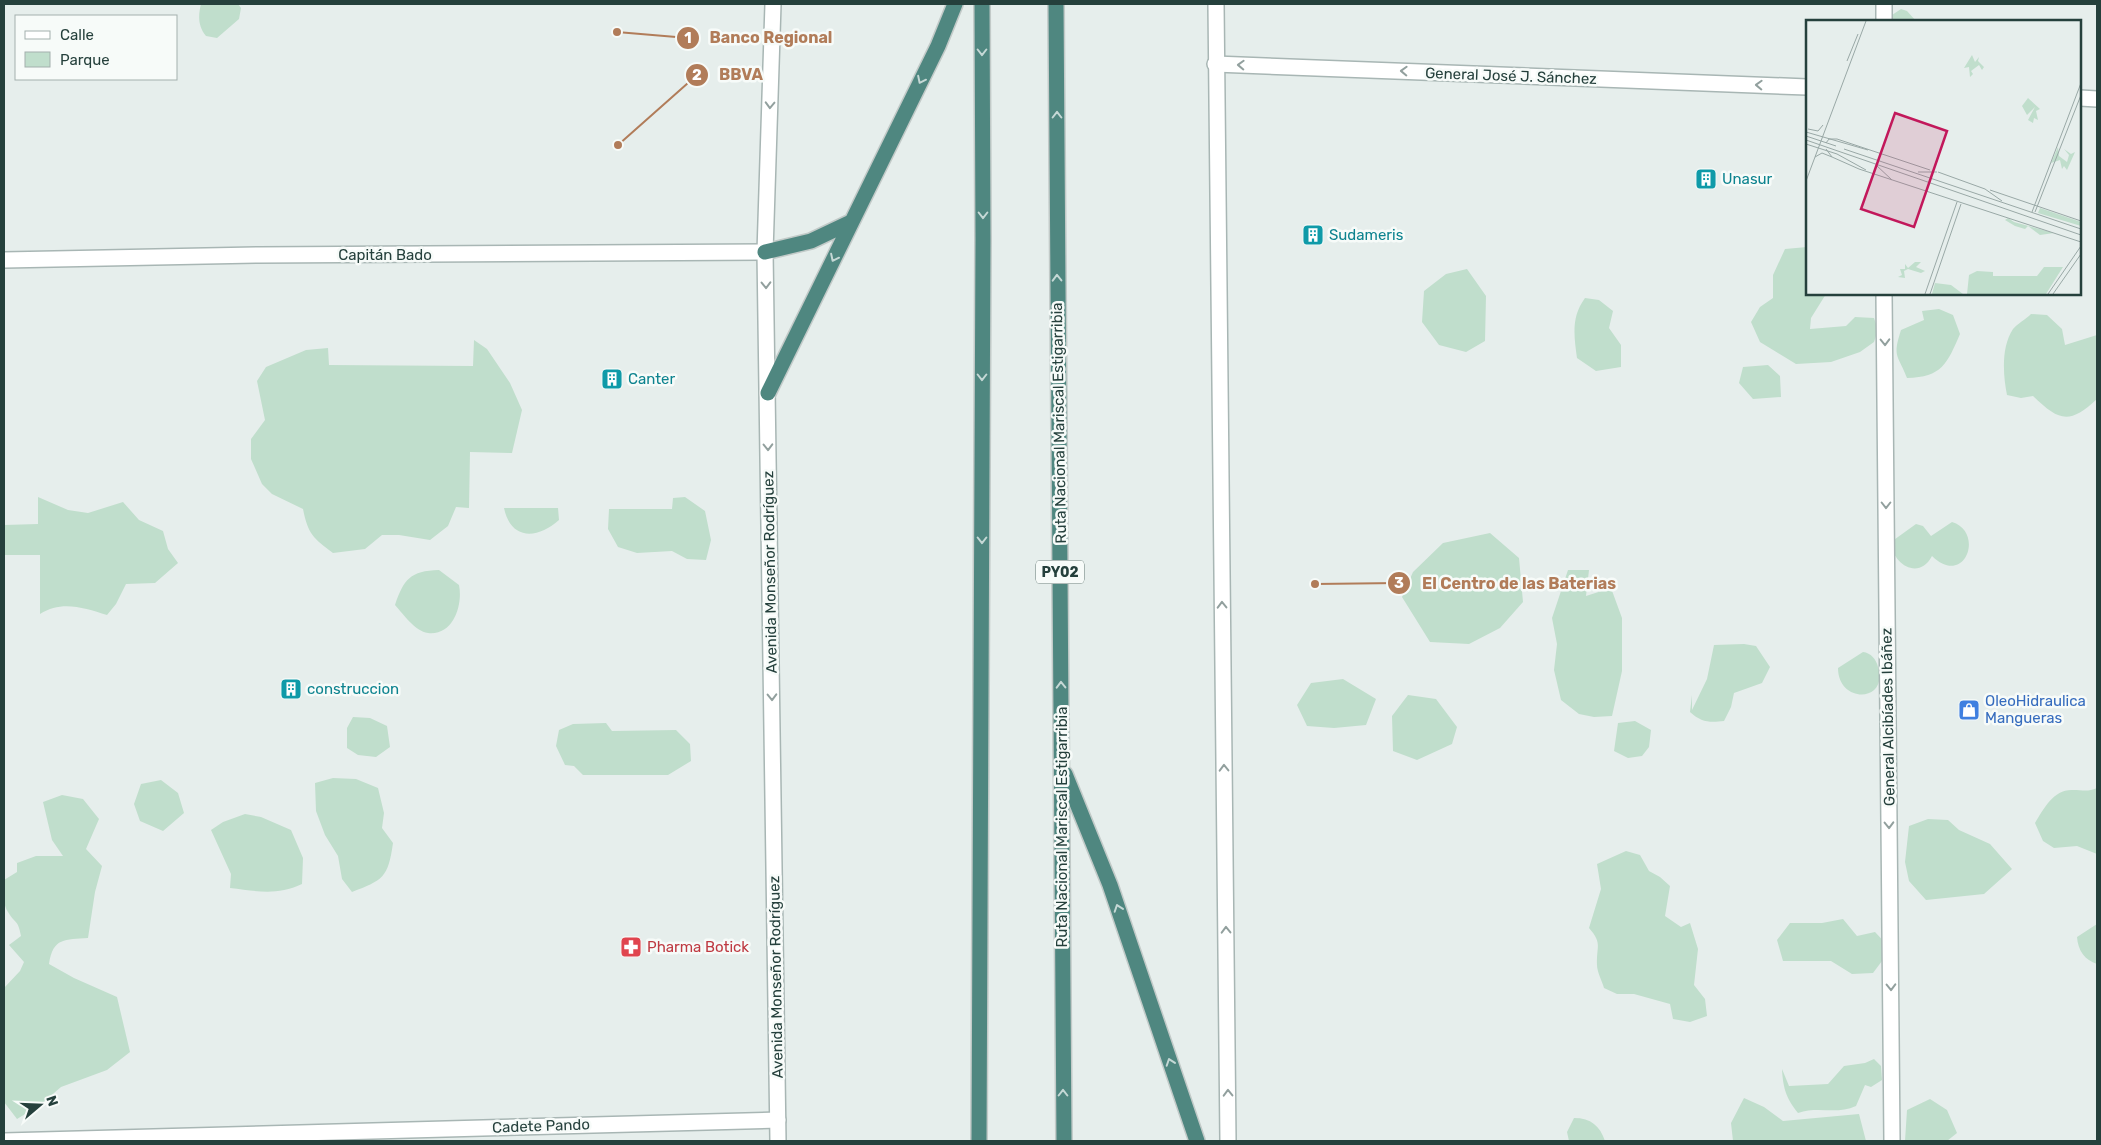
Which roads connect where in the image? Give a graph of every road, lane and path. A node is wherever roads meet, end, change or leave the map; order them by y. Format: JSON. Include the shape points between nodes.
{"nodes":[{"id":1,"x":774,"y":4,"type":"edge"},
{"id":2,"x":955,"y":4,"type":"edge"},
{"id":3,"x":982,"y":4,"type":"edge"},
{"id":4,"x":1056,"y":4,"type":"edge"},
{"id":5,"x":1216,"y":4,"type":"edge"},
{"id":6,"x":1884,"y":4,"type":"edge"},
{"id":7,"x":1884,"y":20,"type":"edge"},
{"id":8,"x":1215,"y":64,"type":"junction"},
{"id":9,"x":1806,"y":87,"type":"edge"},
{"id":10,"x":2081,"y":98,"type":"edge"},
{"id":11,"x":2097,"y":99,"type":"edge"},
{"id":12,"x":852,"y":222,"type":"junction"},
{"id":13,"x":765,"y":252,"type":"junction"},
{"id":14,"x":4,"y":260,"type":"edge"},
{"id":15,"x":1884,"y":295,"type":"edge"},
{"id":16,"x":768,"y":393,"type":"junction"},
{"id":17,"x":1062,"y":767,"type":"junction"},
{"id":18,"x":778,"y":1120,"type":"junction"},
{"id":19,"x":4,"y":1141,"type":"edge"},
{"id":20,"x":778,"y":1141,"type":"edge"},
{"id":21,"x":979,"y":1141,"type":"edge"},
{"id":22,"x":1064,"y":1141,"type":"edge"},
{"id":23,"x":1197,"y":1141,"type":"edge"},
{"id":24,"x":1228,"y":1141,"type":"edge"},
{"id":25,"x":1892,"y":1141,"type":"edge"}],
"edges":[{"from":1,"to":13,"type":"street","name":"Avenida Monseñor Rodríguez","one_way":true},
{"from":2,"to":12,"type":"highway","one_way":true,"via":[[938,46]]},
{"from":3,"to":21,"type":"highway","one_way":true},
{"from":17,"to":4,"type":"highway","name":"Ruta Nacional Mariscal Estigarribia","number":"PY02","one_way":true},
{"from":5,"to":8,"type":"street"},
{"from":6,"to":7,"type":"street"},
{"from":9,"to":8,"type":"street","name":"General José J. Sánchez","one_way":true},
{"from":24,"to":8,"type":"street","one_way":true},
{"from":10,"to":11,"type":"street"},
{"from":12,"to":13,"type":"highway","via":[[811,240]]},
{"from":12,"to":16,"type":"highway","one_way":true},
{"from":13,"to":14,"type":"street","name":"Capitán Bado"},
{"from":13,"to":16,"type":"street","name":"Avenida Monseñor Rodríguez","one_way":true},
{"from":15,"to":25,"type":"street","name":"General Alcibíades Ibáñez","one_way":true},
{"from":16,"to":18,"type":"street","name":"Avenida Monseñor Rodríguez","one_way":true},
{"from":22,"to":17,"type":"highway","name":"Ruta Nacional Mariscal Estigarribia","number":"PY02","one_way":true},
{"from":23,"to":17,"type":"highway","one_way":true,"via":[[1110,885]]},
{"from":18,"to":19,"type":"street","name":"Cadete Pando"},
{"from":18,"to":20,"type":"street","name":"Avenida Monseñor Rodríguez"}]}
